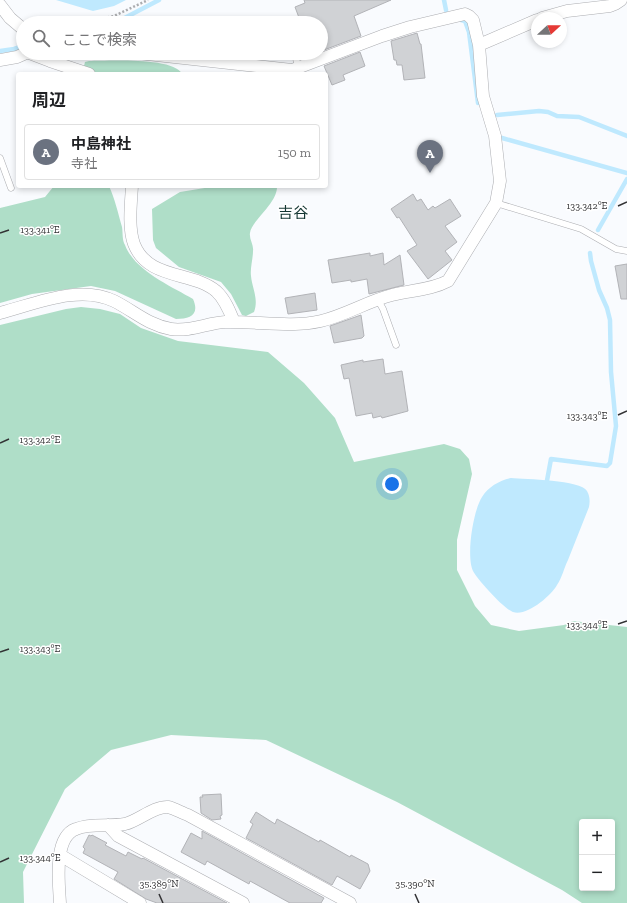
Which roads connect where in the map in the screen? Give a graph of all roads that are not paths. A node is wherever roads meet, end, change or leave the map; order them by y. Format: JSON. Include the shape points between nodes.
{"nodes":[{"id":1,"x":621,"y":0,"type":"edge"},
{"id":2,"x":0,"y":5,"type":"edge"},
{"id":3,"x":564,"y":12,"type":"edge"},
{"id":4,"x":16,"y":23,"type":"edge"},
{"id":5,"x":531,"y":23,"type":"edge"},
{"id":6,"x":479,"y":45,"type":"junction"},
{"id":7,"x":16,"y":57,"type":"edge"},
{"id":8,"x":328,"y":57,"type":"edge"},
{"id":9,"x":0,"y":60,"type":"edge"},
{"id":10,"x":45,"y":60,"type":"edge"},
{"id":11,"x":198,"y":60,"type":"edge"},
{"id":12,"x":294,"y":60,"type":"edge"},
{"id":13,"x":321,"y":60,"type":"edge"},
{"id":14,"x":293,"y":71,"type":"edge"},
{"id":15,"x":82,"y":72,"type":"edge"},
{"id":16,"x":0,"y":158,"type":"edge"},
{"id":17,"x":11,"y":188,"type":"dead end"},
{"id":18,"x":132,"y":188,"type":"edge"},
{"id":19,"x":496,"y":203,"type":"junction"},
{"id":20,"x":627,"y":251,"type":"edge"},
{"id":21,"x":378,"y":300,"type":"junction"},
{"id":22,"x":0,"y":313,"type":"edge"},
{"id":23,"x":234,"y":322,"type":"junction"},
{"id":24,"x":396,"y":345,"type":"dead end"},
{"id":25,"x":108,"y":825,"type":"junction"},
{"id":26,"x":60,"y":855,"type":"junction"},
{"id":27,"x":60,"y":903,"type":"edge"},
{"id":28,"x":140,"y":903,"type":"edge"},
{"id":29,"x":244,"y":903,"type":"edge"},
{"id":30,"x":350,"y":903,"type":"edge"}],
"edges":[{"from":1,"to":3,"type":"street","via":[[610,6]]},
{"from":2,"to":4,"type":"street"},
{"from":5,"to":6,"type":"street"},
{"from":6,"to":8,"type":"street","via":[[473,20],[465,14],[410,27]]},
{"from":6,"to":19,"type":"street","via":[[483,96],[497,146],[500,181]]},
{"from":7,"to":9,"type":"street"},
{"from":10,"to":15,"type":"street"},
{"from":11,"to":14,"type":"street"},
{"from":12,"to":14,"type":"lane"},
{"from":13,"to":14,"type":"street"},
{"from":16,"to":17,"type":"lane"},
{"from":18,"to":23,"type":"street","via":[[132,230],[134,244],[140,254],[148,263],[163,272],[204,284],[216,291],[224,300]]},
{"from":19,"to":20,"type":"lane","via":[[581,229],[616,249]]},
{"from":19,"to":21,"type":"street","via":[[448,281]]},
{"from":21,"to":23,"type":"street","via":[[340,316],[304,324]]},
{"from":21,"to":24,"type":"lane"},
{"from":22,"to":23,"type":"street","via":[[56,298],[85,294],[102,296],[146,321],[171,329],[190,329]]},
{"from":25,"to":26,"type":"street","via":[[75,829],[63,842]]},
{"from":25,"to":29,"type":"street","via":[[118,836]]},
{"from":25,"to":30,"type":"street","via":[[125,824],[168,807],[188,815]]},
{"from":26,"to":27,"type":"street"},
{"from":26,"to":28,"type":"street"}]}
